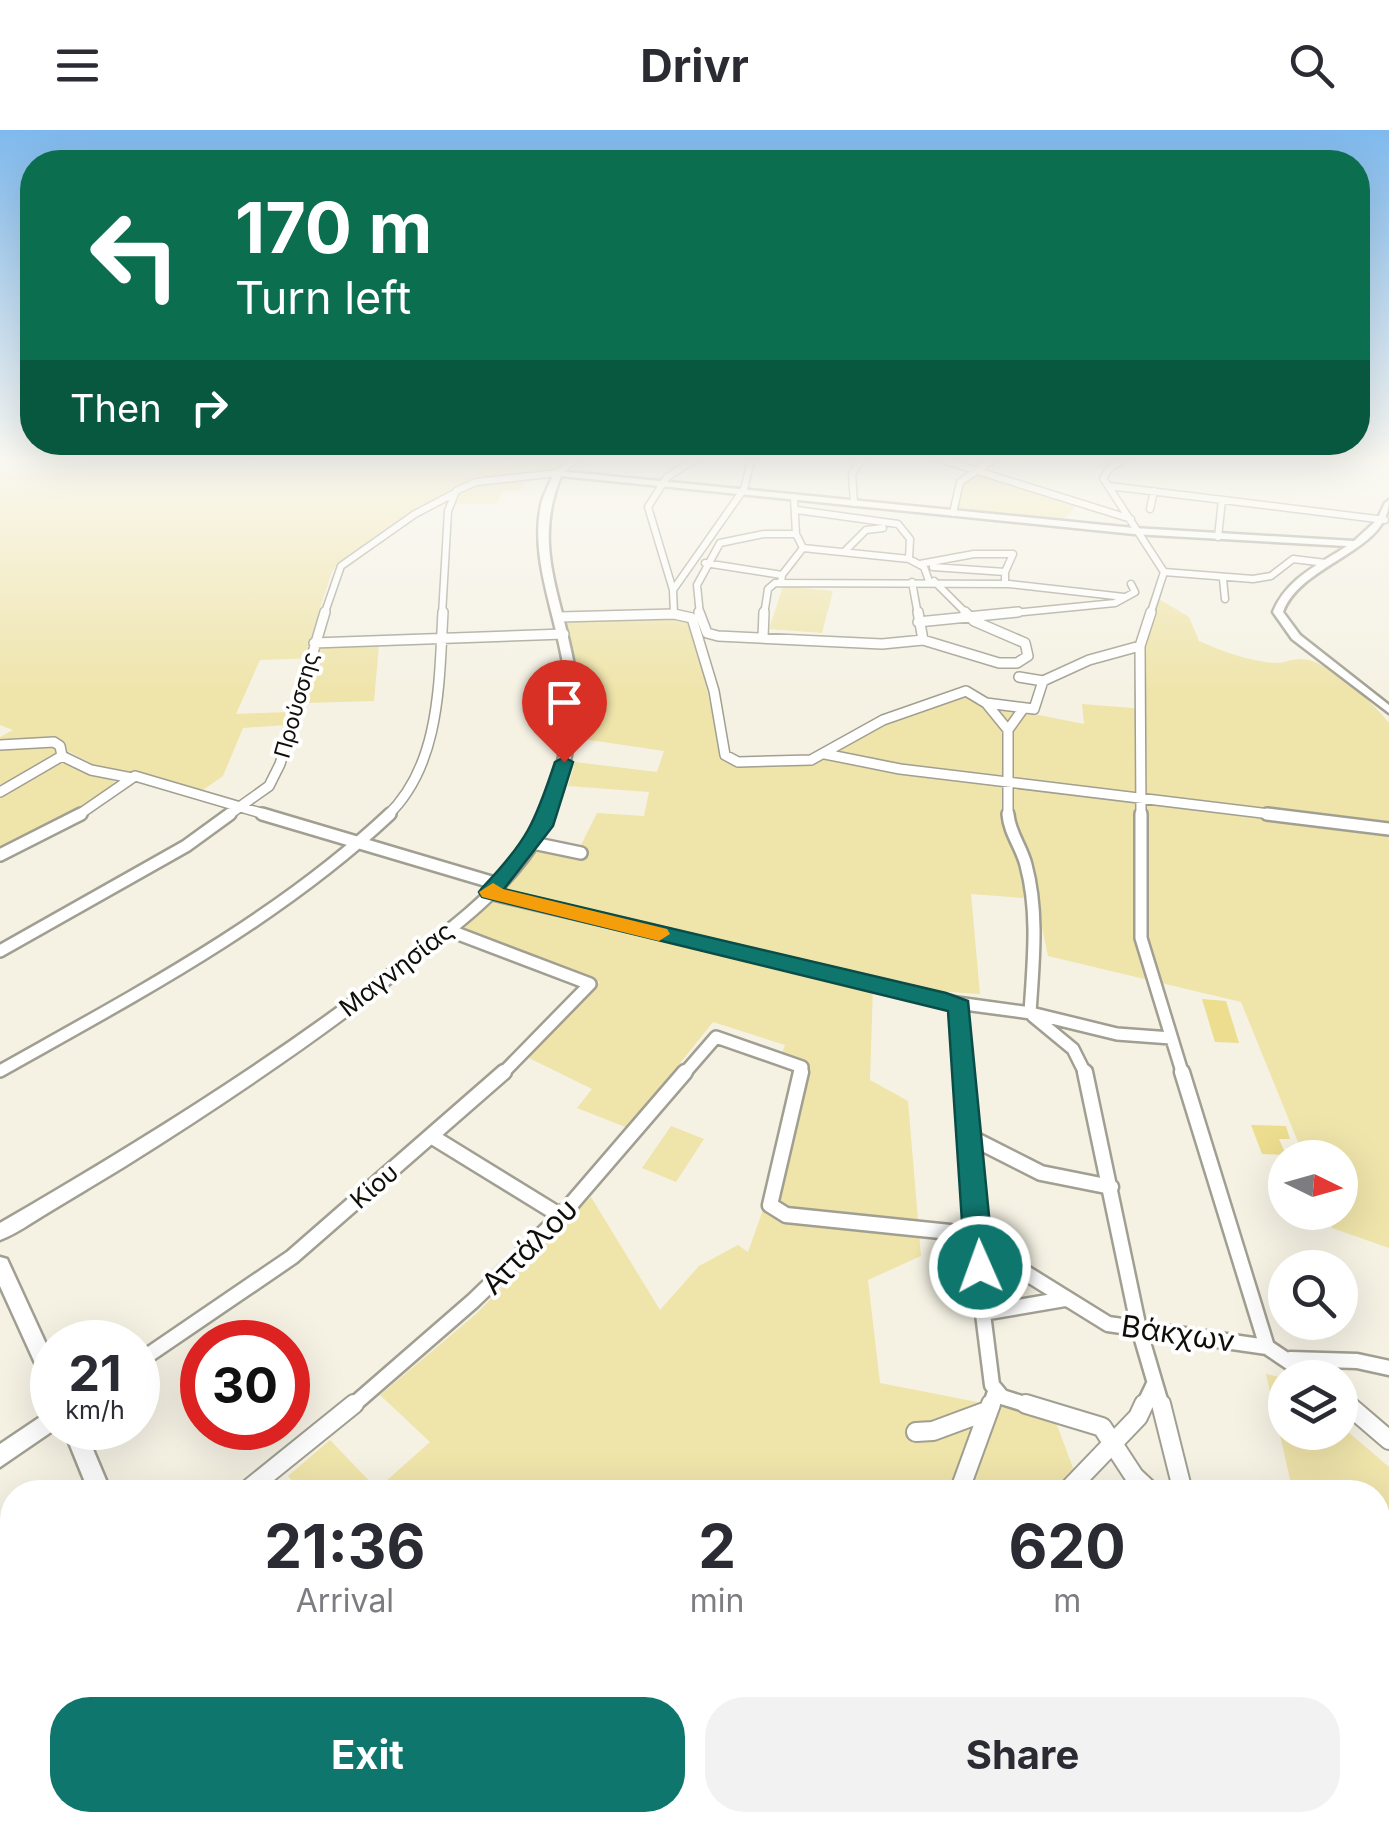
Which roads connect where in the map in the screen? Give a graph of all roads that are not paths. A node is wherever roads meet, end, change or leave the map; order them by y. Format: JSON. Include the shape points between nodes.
{"nodes":[{"id":1,"x":382,"y":536,"type":"edge"},
{"id":2,"x":446,"y":536,"type":"edge"},
{"id":3,"x":544,"y":536,"type":"edge"},
{"id":4,"x":655,"y":536,"type":"edge"},
{"id":5,"x":711,"y":536,"type":"edge"},
{"id":6,"x":774,"y":536,"type":"edge"},
{"id":7,"x":797,"y":536,"type":"edge"},
{"id":8,"x":860,"y":536,"type":"edge"},
{"id":9,"x":908,"y":536,"type":"edge"},
{"id":10,"x":1144,"y":536,"type":"edge"},
{"id":11,"x":1209,"y":536,"type":"edge"},
{"id":12,"x":1363,"y":536,"type":"edge"},
{"id":13,"x":1218,"y":537,"type":"joint"},
{"id":14,"x":1355,"y":544,"type":"junction"},
{"id":15,"x":802,"y":548,"type":"junction"},
{"id":16,"x":846,"y":550,"type":"junction"},
{"id":17,"x":910,"y":560,"type":"junction"},
{"id":18,"x":705,"y":563,"type":"junction"},
{"id":19,"x":1326,"y":563,"type":"junction"},
{"id":20,"x":922,"y":566,"type":"junction"},
{"id":21,"x":1004,"y":572,"type":"junction"},
{"id":22,"x":1164,"y":572,"type":"junction"},
{"id":23,"x":782,"y":579,"type":"junction"},
{"id":24,"x":1223,"y":579,"type":"junction"},
{"id":25,"x":932,"y":581,"type":"junction"},
{"id":26,"x":912,"y":582,"type":"junction"},
{"id":27,"x":1005,"y":584,"type":"junction"},
{"id":28,"x":1131,"y":584,"type":"dead end"},
{"id":29,"x":673,"y":590,"type":"junction"},
{"id":30,"x":1124,"y":597,"type":"junction"},
{"id":31,"x":1225,"y":599,"type":"dead end"},
{"id":32,"x":674,"y":614,"type":"junction"},
{"id":33,"x":560,"y":617,"type":"junction"},
{"id":34,"x":969,"y":617,"type":"junction"},
{"id":35,"x":918,"y":622,"type":"junction"},
{"id":36,"x":564,"y":634,"type":"junction"},
{"id":37,"x":763,"y":637,"type":"junction"},
{"id":38,"x":438,"y":639,"type":"junction"},
{"id":39,"x":923,"y":640,"type":"junction"},
{"id":40,"x":314,"y":642,"type":"junction"},
{"id":41,"x":1140,"y":646,"type":"junction"},
{"id":42,"x":1020,"y":677,"type":"dead end"},
{"id":43,"x":1043,"y":681,"type":"junction"},
{"id":44,"x":986,"y":703,"type":"junction"},
{"id":45,"x":1023,"y":710,"type":"junction"},
{"id":46,"x":1389,"y":710,"type":"edge"},
{"id":47,"x":1008,"y":730,"type":"junction"},
{"id":48,"x":0,"y":745,"type":"edge"},
{"id":49,"x":825,"y":754,"type":"junction"},
{"id":50,"x":62,"y":756,"type":"junction"},
{"id":51,"x":134,"y":777,"type":"junction"},
{"id":52,"x":1009,"y":782,"type":"junction"},
{"id":53,"x":0,"y":792,"type":"edge"},
{"id":54,"x":1140,"y":798,"type":"junction"},
{"id":55,"x":243,"y":809,"type":"junction"},
{"id":56,"x":1389,"y":828,"type":"edge"},
{"id":57,"x":358,"y":843,"type":"junction"},
{"id":58,"x":534,"y":843,"type":"junction"},
{"id":59,"x":581,"y":853,"type":"dead end"},
{"id":60,"x":0,"y":855,"type":"edge"},
{"id":61,"x":494,"y":888,"type":"junction"},
{"id":62,"x":448,"y":930,"type":"junction"},
{"id":63,"x":0,"y":951,"type":"edge"},
{"id":64,"x":960,"y":1007,"type":"junction"},
{"id":65,"x":1030,"y":1013,"type":"junction"},
{"id":66,"x":1171,"y":1038,"type":"junction"},
{"id":67,"x":803,"y":1070,"type":"joint"},
{"id":68,"x":0,"y":1071,"type":"edge"},
{"id":69,"x":431,"y":1136,"type":"junction"},
{"id":70,"x":968,"y":1136,"type":"junction"},
{"id":71,"x":1110,"y":1187,"type":"junction"},
{"id":72,"x":561,"y":1216,"type":"junction"},
{"id":73,"x":0,"y":1232,"type":"edge"},
{"id":74,"x":979,"y":1244,"type":"junction"},
{"id":75,"x":0,"y":1265,"type":"edge"},
{"id":76,"x":1065,"y":1299,"type":"junction"},
{"id":77,"x":983,"y":1313,"type":"junction"},
{"id":78,"x":1138,"y":1329,"type":"junction"},
{"id":79,"x":30,"y":1330,"type":"edge"},
{"id":80,"x":160,"y":1347,"type":"edge"},
{"id":81,"x":1268,"y":1347,"type":"junction"},
{"id":82,"x":1290,"y":1360,"type":"edge"},
{"id":83,"x":1358,"y":1361,"type":"edge"},
{"id":84,"x":1385,"y":1367,"type":"edge"},
{"id":85,"x":1154,"y":1384,"type":"junction"},
{"id":86,"x":996,"y":1392,"type":"junction"},
{"id":87,"x":987,"y":1411,"type":"junction"},
{"id":88,"x":1358,"y":1413,"type":"edge"},
{"id":89,"x":916,"y":1432,"type":"dead end"},
{"id":90,"x":30,"y":1435,"type":"edge"},
{"id":91,"x":1389,"y":1440,"type":"edge"},
{"id":92,"x":1114,"y":1444,"type":"junction"},
{"id":93,"x":83,"y":1450,"type":"edge"},
{"id":94,"x":0,"y":1456,"type":"edge"},
{"id":95,"x":95,"y":1480,"type":"edge"},
{"id":96,"x":260,"y":1480,"type":"edge"},
{"id":97,"x":962,"y":1480,"type":"edge"},
{"id":98,"x":1078,"y":1480,"type":"edge"},
{"id":99,"x":1138,"y":1480,"type":"edge"},
{"id":100,"x":1180,"y":1480,"type":"edge"}],
"edges":[{"from":1,"to":40,"type":"street","name":"Προύσσης","via":[[344,562]]},
{"from":2,"to":38,"type":"street"},
{"from":3,"to":33,"type":"street","name":"Μαγνησίας"},
{"from":4,"to":29,"type":"street"},
{"from":5,"to":29,"type":"street"},
{"from":6,"to":18,"type":"street","via":[[722,542]]},
{"from":7,"to":15,"type":"street"},
{"from":8,"to":16,"type":"street"},
{"from":9,"to":17,"type":"street"},
{"from":10,"to":22,"type":"street"},
{"from":11,"to":13,"type":"street"},
{"from":12,"to":14,"type":"street"},
{"from":13,"to":14,"type":"street"},
{"from":14,"to":19,"type":"street"},
{"from":15,"to":16,"type":"street"},
{"from":15,"to":23,"type":"street"},
{"from":16,"to":17,"type":"street"},
{"from":17,"to":20,"type":"street"},
{"from":18,"to":23,"type":"street"},
{"from":18,"to":37,"type":"street","via":[[694,595],[708,632]]},
{"from":19,"to":24,"type":"street","via":[[1292,559],[1272,576]]},
{"from":19,"to":46,"type":"street","via":[[1284,595],[1280,620]]},
{"from":20,"to":21,"type":"street"},
{"from":20,"to":21,"type":"street","via":[[974,554],[1013,554]]},
{"from":20,"to":25,"type":"street"},
{"from":21,"to":27,"type":"street"},
{"from":22,"to":24,"type":"street"},
{"from":22,"to":41,"type":"street"},
{"from":23,"to":26,"type":"street"},
{"from":23,"to":37,"type":"street","via":[[768,590]]},
{"from":24,"to":31,"type":"street"},
{"from":25,"to":26,"type":"street"},
{"from":25,"to":27,"type":"street"},
{"from":25,"to":34,"type":"street"},
{"from":26,"to":35,"type":"street"},
{"from":27,"to":30,"type":"street"},
{"from":28,"to":30,"type":"street","via":[[1135,592]]},
{"from":29,"to":32,"type":"street"},
{"from":30,"to":34,"type":"street","via":[[1100,606]]},
{"from":32,"to":33,"type":"street"},
{"from":32,"to":49,"type":"street","via":[[696,621],[725,754],[738,762],[781,764]]},
{"from":33,"to":36,"type":"street","name":"Μαγνησίας"},
{"from":34,"to":35,"type":"street"},
{"from":34,"to":39,"type":"street","via":[[1025,643],[1028,656],[999,664]]},
{"from":35,"to":39,"type":"street"},
{"from":36,"to":38,"type":"street"},
{"from":36,"to":58,"type":"street","name":"Μαγνησίας","via":[[571,721],[554,800]]},
{"from":37,"to":39,"type":"street"},
{"from":38,"to":40,"type":"street"},
{"from":38,"to":57,"type":"street","via":[[437,715],[430,740],[396,806]]},
{"from":40,"to":55,"type":"street","name":"Προύσσης","via":[[276,775]]},
{"from":41,"to":43,"type":"street"},
{"from":41,"to":54,"type":"street"},
{"from":42,"to":43,"type":"street"},
{"from":43,"to":45,"type":"street","via":[[1037,707]]},
{"from":44,"to":45,"type":"street"},
{"from":44,"to":47,"type":"street"},
{"from":44,"to":49,"type":"street","via":[[971,691],[948,695],[883,720]]},
{"from":45,"to":47,"type":"street"},
{"from":47,"to":52,"type":"street"},
{"from":48,"to":50,"type":"street","via":[[48,740]]},
{"from":49,"to":52,"type":"street","via":[[941,777]]},
{"from":50,"to":51,"type":"street","via":[[91,770]]},
{"from":50,"to":53,"type":"street"},
{"from":51,"to":55,"type":"street"},
{"from":51,"to":60,"type":"street","via":[[72,820]]},
{"from":52,"to":54,"type":"street"},
{"from":52,"to":65,"type":"street","via":[[1008,820],[1032,902]]},
{"from":54,"to":56,"type":"street"},
{"from":54,"to":66,"type":"street","via":[[1141,938]]},
{"from":55,"to":57,"type":"street"},
{"from":55,"to":63,"type":"street","name":"Προύσσης"},
{"from":57,"to":61,"type":"street"},
{"from":57,"to":68,"type":"street","via":[[196,960]]},
{"from":58,"to":59,"type":"street"},
{"from":58,"to":61,"type":"street","name":"Μαγνησίας"},
{"from":61,"to":62,"type":"street","name":"Μαγνησίας"},
{"from":61,"to":64,"type":"street"},
{"from":62,"to":69,"type":"street","name":"Κίου","via":[[590,984]]},
{"from":62,"to":73,"type":"street","name":"Μαγνησίας","via":[[276,1061]]},
{"from":64,"to":65,"type":"street"},
{"from":64,"to":70,"type":"street"},
{"from":65,"to":66,"type":"street","via":[[1120,1037]]},
{"from":65,"to":71,"type":"street","via":[[1082,1062]]},
{"from":66,"to":81,"type":"street"},
{"from":67,"to":72,"type":"street","name":"Αττάλου","via":[[716,1037]]},
{"from":67,"to":74,"type":"street","name":"Βάκχων","via":[[774,1210],[950,1232]]},
{"from":69,"to":72,"type":"street"},
{"from":69,"to":80,"type":"street","name":"Κίου","via":[[292,1257]]},
{"from":70,"to":71,"type":"street","via":[[1041,1173]]},
{"from":70,"to":74,"type":"street"},
{"from":71,"to":78,"type":"street"},
{"from":72,"to":96,"type":"street","name":"Αττάλου","via":[[458,1314]]},
{"from":74,"to":76,"type":"street","name":"Βάκχων"},
{"from":74,"to":77,"type":"street"},
{"from":75,"to":79,"type":"street"},
{"from":76,"to":77,"type":"street"},
{"from":76,"to":78,"type":"street","name":"Βάκχων","via":[[1108,1324]]},
{"from":77,"to":86,"type":"street"},
{"from":78,"to":81,"type":"street","name":"Βάκχων"},
{"from":78,"to":85,"type":"street"},
{"from":81,"to":82,"type":"street","name":"Βάκχων"},
{"from":83,"to":84,"type":"street","name":"Βάκχων"},
{"from":85,"to":92,"type":"street"},
{"from":85,"to":100,"type":"street"},
{"from":86,"to":87,"type":"street"},
{"from":86,"to":92,"type":"street","via":[[1089,1420]]},
{"from":87,"to":89,"type":"street","via":[[934,1432]]},
{"from":87,"to":97,"type":"street"},
{"from":88,"to":91,"type":"street"},
{"from":90,"to":94,"type":"street"},
{"from":92,"to":98,"type":"street"},
{"from":92,"to":99,"type":"street"},
{"from":93,"to":95,"type":"street"}]}
